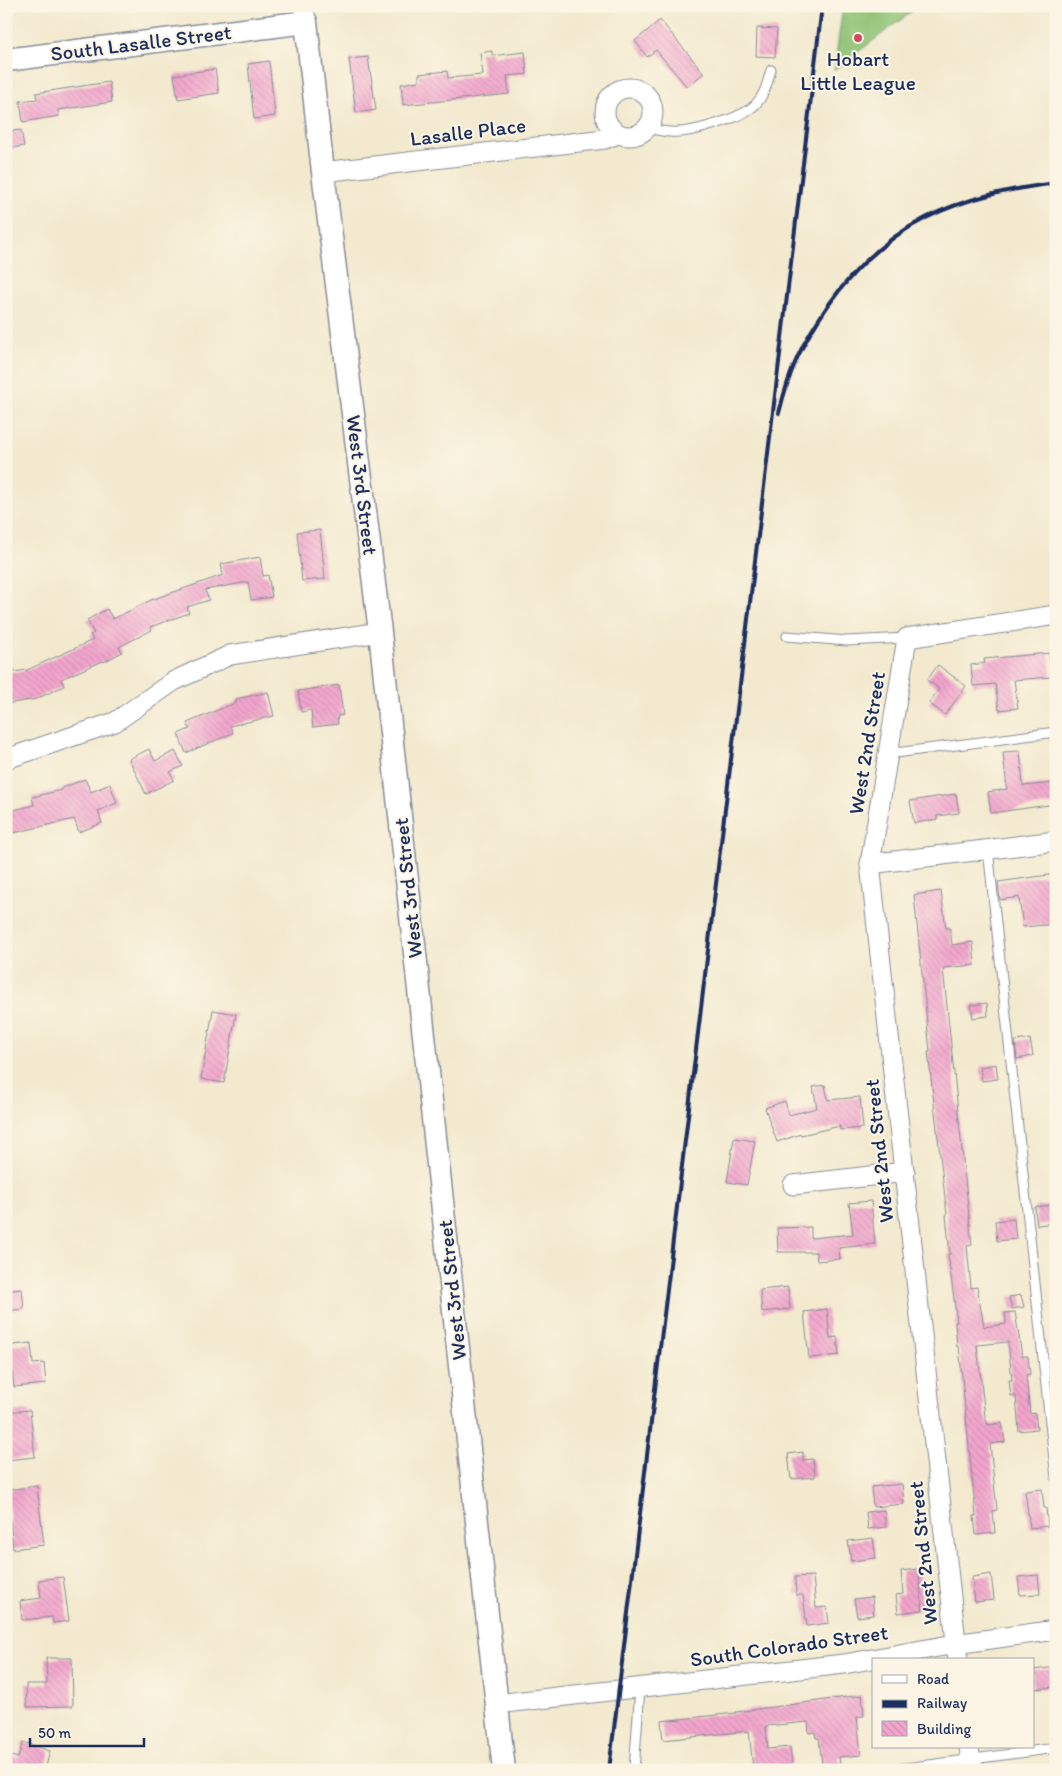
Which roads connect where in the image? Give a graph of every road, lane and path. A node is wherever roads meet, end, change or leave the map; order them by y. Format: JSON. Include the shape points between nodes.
{"nodes":[{"id":1,"x":305,"y":14,"type":"edge"},
{"id":2,"x":6,"y":60,"type":"edge"},
{"id":3,"x":771,"y":70,"type":"dead end"},
{"id":4,"x":647,"y":128,"type":"junction"},
{"id":5,"x":618,"y":134,"type":"junction"},
{"id":6,"x":323,"y":172,"type":"junction"},
{"id":7,"x":1056,"y":615,"type":"edge"},
{"id":8,"x":380,"y":632,"type":"junction"},
{"id":9,"x":787,"y":636,"type":"dead end"},
{"id":10,"x":906,"y":638,"type":"junction"},
{"id":11,"x":1056,"y":732,"type":"edge"},
{"id":12,"x":888,"y":754,"type":"junction"},
{"id":13,"x":6,"y":759,"type":"edge"},
{"id":14,"x":1056,"y":841,"type":"edge"},
{"id":15,"x":988,"y":849,"type":"junction"},
{"id":16,"x":870,"y":864,"type":"junction"},
{"id":17,"x":905,"y":1172,"type":"junction"},
{"id":18,"x":793,"y":1185,"type":"dead end"},
{"id":19,"x":1056,"y":1478,"type":"edge"},
{"id":20,"x":1056,"y":1630,"type":"edge"},
{"id":21,"x":956,"y":1652,"type":"edge"},
{"id":22,"x":900,"y":1658,"type":"edge"},
{"id":23,"x":872,"y":1661,"type":"edge"},
{"id":24,"x":640,"y":1688,"type":"junction"},
{"id":25,"x":497,"y":1704,"type":"junction"},
{"id":26,"x":1056,"y":1748,"type":"edge"},
{"id":27,"x":970,"y":1759,"type":"edge"},
{"id":28,"x":504,"y":1770,"type":"edge"},
{"id":29,"x":634,"y":1770,"type":"edge"},
{"id":30,"x":891,"y":1770,"type":"edge"}],
"edges":[{"from":1,"to":2,"type":"street","name":"South Lasalle Street"},
{"from":1,"to":6,"type":"street","name":"West 3rd Street"},
{"from":3,"to":4,"type":"lane","via":[[765,91],[755,105],[740,115],[695,129],[671,132]]},
{"from":4,"to":5,"type":"street","name":"Lasalle Place","via":[[633,136]]},
{"from":4,"to":5,"type":"street","via":[[653,114],[650,99],[638,89],[622,88],[608,98],[604,114],[611,129]]},
{"from":5,"to":6,"type":"street","name":"Lasalle Place"},
{"from":6,"to":8,"type":"street","name":"West 3rd Street"},
{"from":7,"to":10,"type":"street"},
{"from":8,"to":13,"type":"street","via":[[230,656],[174,681],[115,722]]},
{"from":8,"to":25,"type":"street","name":"West 3rd Street"},
{"from":9,"to":10,"type":"lane","via":[[847,641]]},
{"from":10,"to":12,"type":"street","name":"West 2nd Street"},
{"from":11,"to":12,"type":"lane"},
{"from":12,"to":16,"type":"street","name":"West 2nd Street"},
{"from":14,"to":15,"type":"street"},
{"from":15,"to":16,"type":"street"},
{"from":15,"to":19,"type":"lane"},
{"from":16,"to":17,"type":"street","name":"West 2nd Street"},
{"from":17,"to":18,"type":"street"},
{"from":17,"to":21,"type":"street","name":"West 2nd Street"},
{"from":20,"to":21,"type":"street","name":"South Colorado Street"},
{"from":21,"to":22,"type":"street","name":"South Colorado Street"},
{"from":23,"to":24,"type":"street","name":"South Colorado Street"},
{"from":24,"to":25,"type":"street","name":"South Colorado Street"},
{"from":24,"to":29,"type":"lane"},
{"from":25,"to":28,"type":"street","name":"West 3rd Street"},
{"from":26,"to":27,"type":"lane"},
{"from":27,"to":30,"type":"lane"}]}
